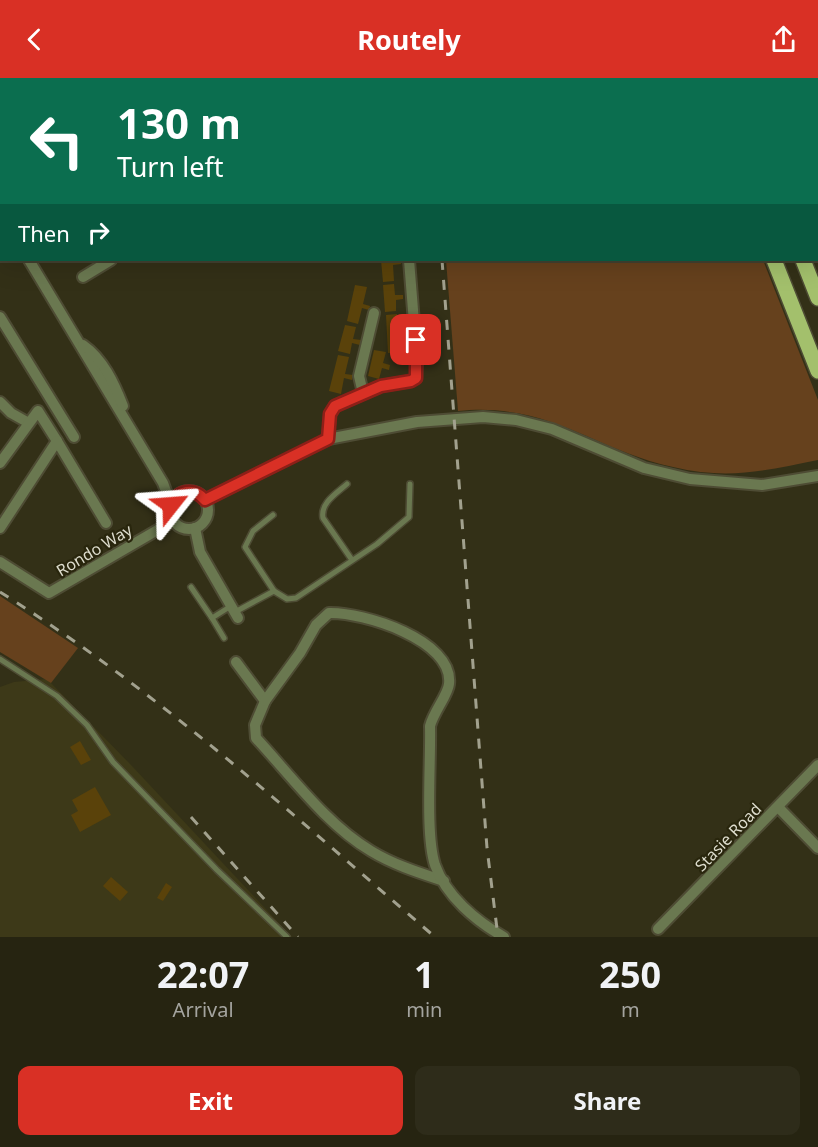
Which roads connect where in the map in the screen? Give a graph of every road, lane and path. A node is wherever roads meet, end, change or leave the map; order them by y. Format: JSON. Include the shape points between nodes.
{"nodes":[{"id":1,"x":30,"y":261,"type":"edge"},
{"id":2,"x":104,"y":261,"type":"edge"},
{"id":3,"x":409,"y":261,"type":"edge"},
{"id":4,"x":774,"y":261,"type":"edge"},
{"id":5,"x":803,"y":261,"type":"edge"},
{"id":6,"x":83,"y":277,"type":"dead end"},
{"id":7,"x":818,"y":298,"type":"edge"},
{"id":8,"x":374,"y":313,"type":"dead end"},
{"id":9,"x":0,"y":317,"type":"edge"},
{"id":10,"x":818,"y":371,"type":"edge"},
{"id":11,"x":363,"y":393,"type":"junction"},
{"id":12,"x":0,"y":402,"type":"edge"},
{"id":13,"x":53,"y":402,"type":"junction"},
{"id":14,"x":38,"y":411,"type":"junction"},
{"id":15,"x":27,"y":422,"type":"junction"},
{"id":16,"x":74,"y":436,"type":"dead end"},
{"id":17,"x":328,"y":439,"type":"junction"},
{"id":18,"x":57,"y":441,"type":"junction"},
{"id":19,"x":0,"y":464,"type":"edge"},
{"id":20,"x":818,"y":476,"type":"edge"},
{"id":21,"x":163,"y":483,"type":"junction"},
{"id":22,"x":347,"y":484,"type":"dead end"},
{"id":23,"x":410,"y":484,"type":"dead end"},
{"id":24,"x":181,"y":494,"type":"junction"},
{"id":25,"x":205,"y":500,"type":"junction"},
{"id":26,"x":171,"y":505,"type":"junction"},
{"id":27,"x":273,"y":515,"type":"dead end"},
{"id":28,"x":173,"y":521,"type":"junction"},
{"id":29,"x":106,"y":523,"type":"dead end"},
{"id":30,"x":0,"y":528,"type":"edge"},
{"id":31,"x":195,"y":528,"type":"junction"},
{"id":32,"x":352,"y":560,"type":"junction"},
{"id":33,"x":0,"y":562,"type":"edge"},
{"id":34,"x":191,"y":587,"type":"dead end"},
{"id":35,"x":274,"y":591,"type":"junction"},
{"id":36,"x":235,"y":612,"type":"junction"},
{"id":37,"x":212,"y":618,"type":"junction"},
{"id":38,"x":224,"y":638,"type":"dead end"},
{"id":39,"x":0,"y":659,"type":"edge"},
{"id":40,"x":236,"y":662,"type":"dead end"},
{"id":41,"x":265,"y":701,"type":"junction"},
{"id":42,"x":816,"y":770,"type":"edge"},
{"id":43,"x":778,"y":807,"type":"junction"},
{"id":44,"x":818,"y":848,"type":"edge"},
{"id":45,"x":444,"y":881,"type":"junction"},
{"id":46,"x":658,"y":929,"type":"dead end"},
{"id":47,"x":287,"y":937,"type":"edge"},
{"id":48,"x":504,"y":937,"type":"edge"}],
"edges":[{"from":1,"to":21,"type":"street"},
{"from":2,"to":6,"type":"street"},
{"from":3,"to":11,"type":"street","via":[[417,374],[411,381]]},
{"from":4,"to":10,"type":"main road"},
{"from":5,"to":7,"type":"main road"},
{"from":8,"to":11,"type":"street","via":[[359,376]]},
{"from":9,"to":13,"type":"street"},
{"from":11,"to":17,"type":"street","via":[[331,409]]},
{"from":12,"to":15,"type":"street"},
{"from":13,"to":14,"type":"street"},
{"from":13,"to":16,"type":"street"},
{"from":14,"to":15,"type":"street"},
{"from":14,"to":18,"type":"street","name":"Rondo Way"},
{"from":15,"to":19,"type":"street"},
{"from":17,"to":20,"type":"street","via":[[417,422],[502,418],[552,429],[644,468],[690,479],[762,485]]},
{"from":17,"to":25,"type":"street"},
{"from":18,"to":29,"type":"street","name":"Rondo Way"},
{"from":18,"to":30,"type":"street"},
{"from":21,"to":24,"type":"street"},
{"from":21,"to":26,"type":"street"},
{"from":22,"to":32,"type":"lane","via":[[324,505],[322,515]]},
{"from":23,"to":32,"type":"lane","via":[[407,521]]},
{"from":24,"to":25,"type":"street","via":[[193,492]]},
{"from":24,"to":26,"type":"street"},
{"from":25,"to":31,"type":"street","via":[[206,519]]},
{"from":26,"to":28,"type":"street"},
{"from":27,"to":35,"type":"lane","via":[[252,531],[245,547]]},
{"from":28,"to":31,"type":"street","via":[[181,527]]},
{"from":28,"to":33,"type":"street","name":"Rondo Way","via":[[49,593]]},
{"from":31,"to":36,"type":"street","via":[[200,552]]},
{"from":32,"to":35,"type":"lane","via":[[296,598],[287,599]]},
{"from":34,"to":37,"type":"lane"},
{"from":35,"to":36,"type":"lane"},
{"from":36,"to":37,"type":"lane"},
{"from":37,"to":38,"type":"lane"},
{"from":39,"to":47,"type":"lane","via":[[72,710],[113,762]]},
{"from":40,"to":41,"type":"street"},
{"from":41,"to":45,"type":"street","via":[[255,725],[256,738],[328,815],[371,851]]},
{"from":41,"to":45,"type":"street","via":[[316,625],[329,613],[396,626],[442,661],[449,684],[430,726],[431,846]]},
{"from":42,"to":43,"type":"street","name":"Stasie Road"},
{"from":43,"to":44,"type":"street"},
{"from":43,"to":46,"type":"street","name":"Stasie Road"},
{"from":45,"to":48,"type":"street","via":[[479,922]]}]}
